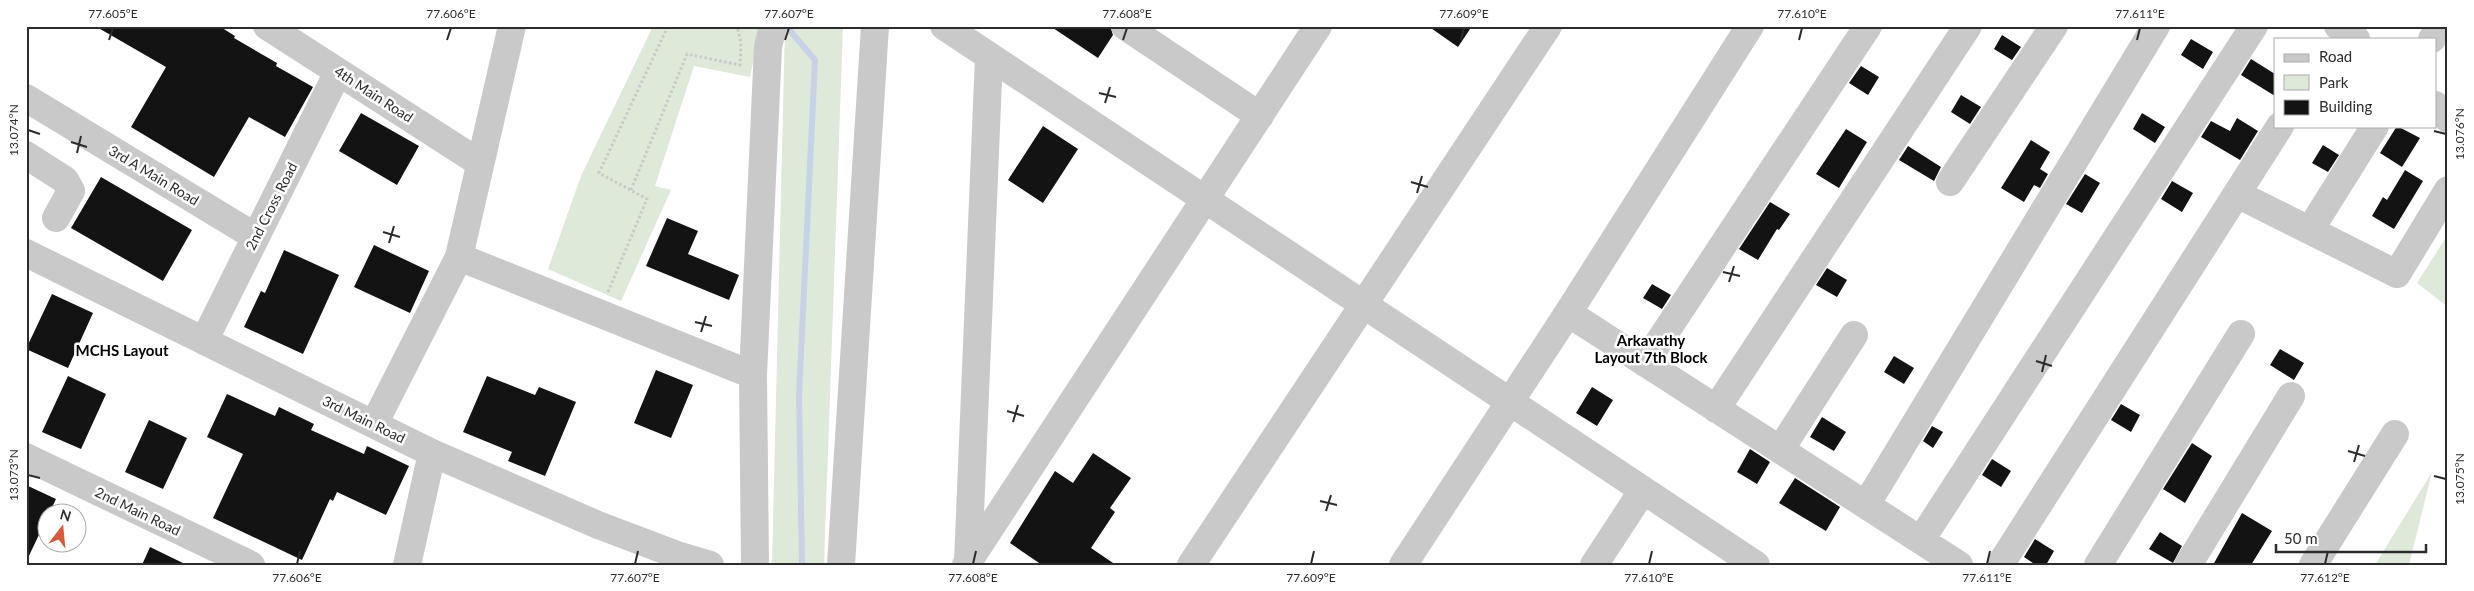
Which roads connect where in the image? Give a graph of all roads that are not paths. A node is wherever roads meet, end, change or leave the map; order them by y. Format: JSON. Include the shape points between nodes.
{"nodes":[{"id":1,"x":267,"y":26,"type":"edge"},
{"id":2,"x":512,"y":26,"type":"edge"},
{"id":3,"x":874,"y":26,"type":"edge"},
{"id":4,"x":944,"y":26,"type":"edge"},
{"id":5,"x":1125,"y":26,"type":"edge"},
{"id":6,"x":1548,"y":26,"type":"edge"},
{"id":7,"x":1750,"y":26,"type":"edge"},
{"id":8,"x":1868,"y":26,"type":"edge"},
{"id":9,"x":1968,"y":26,"type":"edge"},
{"id":10,"x":2054,"y":26,"type":"edge"},
{"id":11,"x":2156,"y":26,"type":"edge"},
{"id":12,"x":2254,"y":26,"type":"edge"},
{"id":13,"x":2440,"y":26,"type":"edge"},
{"id":14,"x":1318,"y":27,"type":"edge"},
{"id":15,"x":771,"y":37,"type":"edge"},
{"id":16,"x":2433,"y":38,"type":"edge"},
{"id":17,"x":990,"y":56,"type":"junction"},
{"id":18,"x":338,"y":72,"type":"junction"},
{"id":19,"x":26,"y":98,"type":"edge"},
{"id":20,"x":2436,"y":105,"type":"edge"},
{"id":21,"x":1260,"y":116,"type":"junction"},
{"id":22,"x":2448,"y":119,"type":"edge"},
{"id":23,"x":2279,"y":128,"type":"edge"},
{"id":24,"x":2375,"y":128,"type":"edge"},
{"id":25,"x":26,"y":155,"type":"edge"},
{"id":26,"x":480,"y":163,"type":"junction"},
{"id":27,"x":1950,"y":182,"type":"dead end"},
{"id":28,"x":2448,"y":190,"type":"edge"},
{"id":29,"x":2237,"y":194,"type":"junction"},
{"id":30,"x":1205,"y":200,"type":"junction"},
{"id":31,"x":56,"y":218,"type":"dead end"},
{"id":32,"x":2310,"y":230,"type":"junction"},
{"id":33,"x":256,"y":237,"type":"junction"},
{"id":34,"x":26,"y":253,"type":"edge"},
{"id":35,"x":458,"y":257,"type":"junction"},
{"id":36,"x":1364,"y":304,"type":"junction"},
{"id":37,"x":1568,"y":313,"type":"junction"},
{"id":38,"x":2241,"y":334,"type":"dead end"},
{"id":39,"x":1854,"y":335,"type":"dead end"},
{"id":40,"x":204,"y":341,"type":"junction"},
{"id":41,"x":1645,"y":363,"type":"junction"},
{"id":42,"x":753,"y":375,"type":"junction"},
{"id":43,"x":2291,"y":396,"type":"dead end"},
{"id":44,"x":1510,"y":401,"type":"junction"},
{"id":45,"x":1716,"y":409,"type":"junction"},
{"id":46,"x":374,"y":424,"type":"junction"},
{"id":47,"x":2395,"y":434,"type":"dead end"},
{"id":48,"x":1780,"y":450,"type":"junction"},
{"id":49,"x":432,"y":453,"type":"junction"},
{"id":50,"x":26,"y":456,"type":"edge"},
{"id":51,"x":1643,"y":490,"type":"junction"},
{"id":52,"x":1866,"y":505,"type":"junction"},
{"id":53,"x":1920,"y":540,"type":"junction"},
{"id":54,"x":1741,"y":561,"type":"edge"},
{"id":55,"x":967,"y":563,"type":"edge"},
{"id":56,"x":251,"y":565,"type":"edge"},
{"id":57,"x":407,"y":565,"type":"edge"},
{"id":58,"x":710,"y":565,"type":"edge"},
{"id":59,"x":755,"y":565,"type":"edge"},
{"id":60,"x":841,"y":565,"type":"edge"},
{"id":61,"x":1191,"y":565,"type":"edge"},
{"id":62,"x":1403,"y":565,"type":"edge"},
{"id":63,"x":1594,"y":565,"type":"edge"},
{"id":64,"x":1959,"y":565,"type":"edge"},
{"id":65,"x":2000,"y":565,"type":"edge"},
{"id":66,"x":2098,"y":565,"type":"edge"},
{"id":67,"x":2188,"y":565,"type":"edge"},
{"id":68,"x":2313,"y":565,"type":"edge"}],
"edges":[{"from":1,"to":18,"type":"street","name":"4th Main Road"},
{"from":2,"to":26,"type":"street"},
{"from":3,"to":60,"type":"street"},
{"from":4,"to":17,"type":"street"},
{"from":5,"to":21,"type":"street"},
{"from":6,"to":36,"type":"street"},
{"from":7,"to":37,"type":"street"},
{"from":8,"to":41,"type":"street"},
{"from":9,"to":45,"type":"street"},
{"from":10,"to":27,"type":"street"},
{"from":11,"to":52,"type":"street"},
{"from":12,"to":53,"type":"street"},
{"from":13,"to":16,"type":"street"},
{"from":14,"to":21,"type":"street"},
{"from":15,"to":42,"type":"street"},
{"from":17,"to":30,"type":"street"},
{"from":17,"to":55,"type":"street"},
{"from":18,"to":26,"type":"street","name":"4th Main Road"},
{"from":18,"to":33,"type":"street","name":"2nd Cross Road"},
{"from":19,"to":33,"type":"street","name":"3rd A Main Road"},
{"from":20,"to":22,"type":"street"},
{"from":21,"to":30,"type":"street"},
{"from":23,"to":29,"type":"street"},
{"from":24,"to":32,"type":"street"},
{"from":25,"to":31,"type":"street","via":[[65,180],[71,191]]},
{"from":26,"to":35,"type":"street"},
{"from":28,"to":32,"type":"street","via":[[2397,274]]},
{"from":29,"to":32,"type":"street"},
{"from":29,"to":65,"type":"street"},
{"from":30,"to":36,"type":"street"},
{"from":30,"to":55,"type":"street"},
{"from":33,"to":40,"type":"street","name":"2nd Cross Road"},
{"from":34,"to":40,"type":"street","name":"3rd Main Road"},
{"from":35,"to":42,"type":"street"},
{"from":35,"to":46,"type":"street"},
{"from":36,"to":44,"type":"street"},
{"from":36,"to":61,"type":"street"},
{"from":37,"to":41,"type":"street"},
{"from":37,"to":44,"type":"street"},
{"from":38,"to":66,"type":"street"},
{"from":39,"to":48,"type":"street"},
{"from":40,"to":46,"type":"street","name":"3rd Main Road"},
{"from":41,"to":45,"type":"street"},
{"from":42,"to":59,"type":"street"},
{"from":43,"to":67,"type":"street"},
{"from":44,"to":51,"type":"street"},
{"from":44,"to":62,"type":"street"},
{"from":45,"to":48,"type":"street"},
{"from":46,"to":49,"type":"street","name":"3rd Main Road"},
{"from":47,"to":68,"type":"street"},
{"from":48,"to":52,"type":"street"},
{"from":49,"to":57,"type":"street"},
{"from":49,"to":58,"type":"street","name":"3rd Main Road","via":[[598,525]]},
{"from":50,"to":56,"type":"street","name":"2nd Main Road"},
{"from":51,"to":54,"type":"street"},
{"from":51,"to":63,"type":"street"},
{"from":52,"to":53,"type":"street"},
{"from":53,"to":64,"type":"street"}]}
